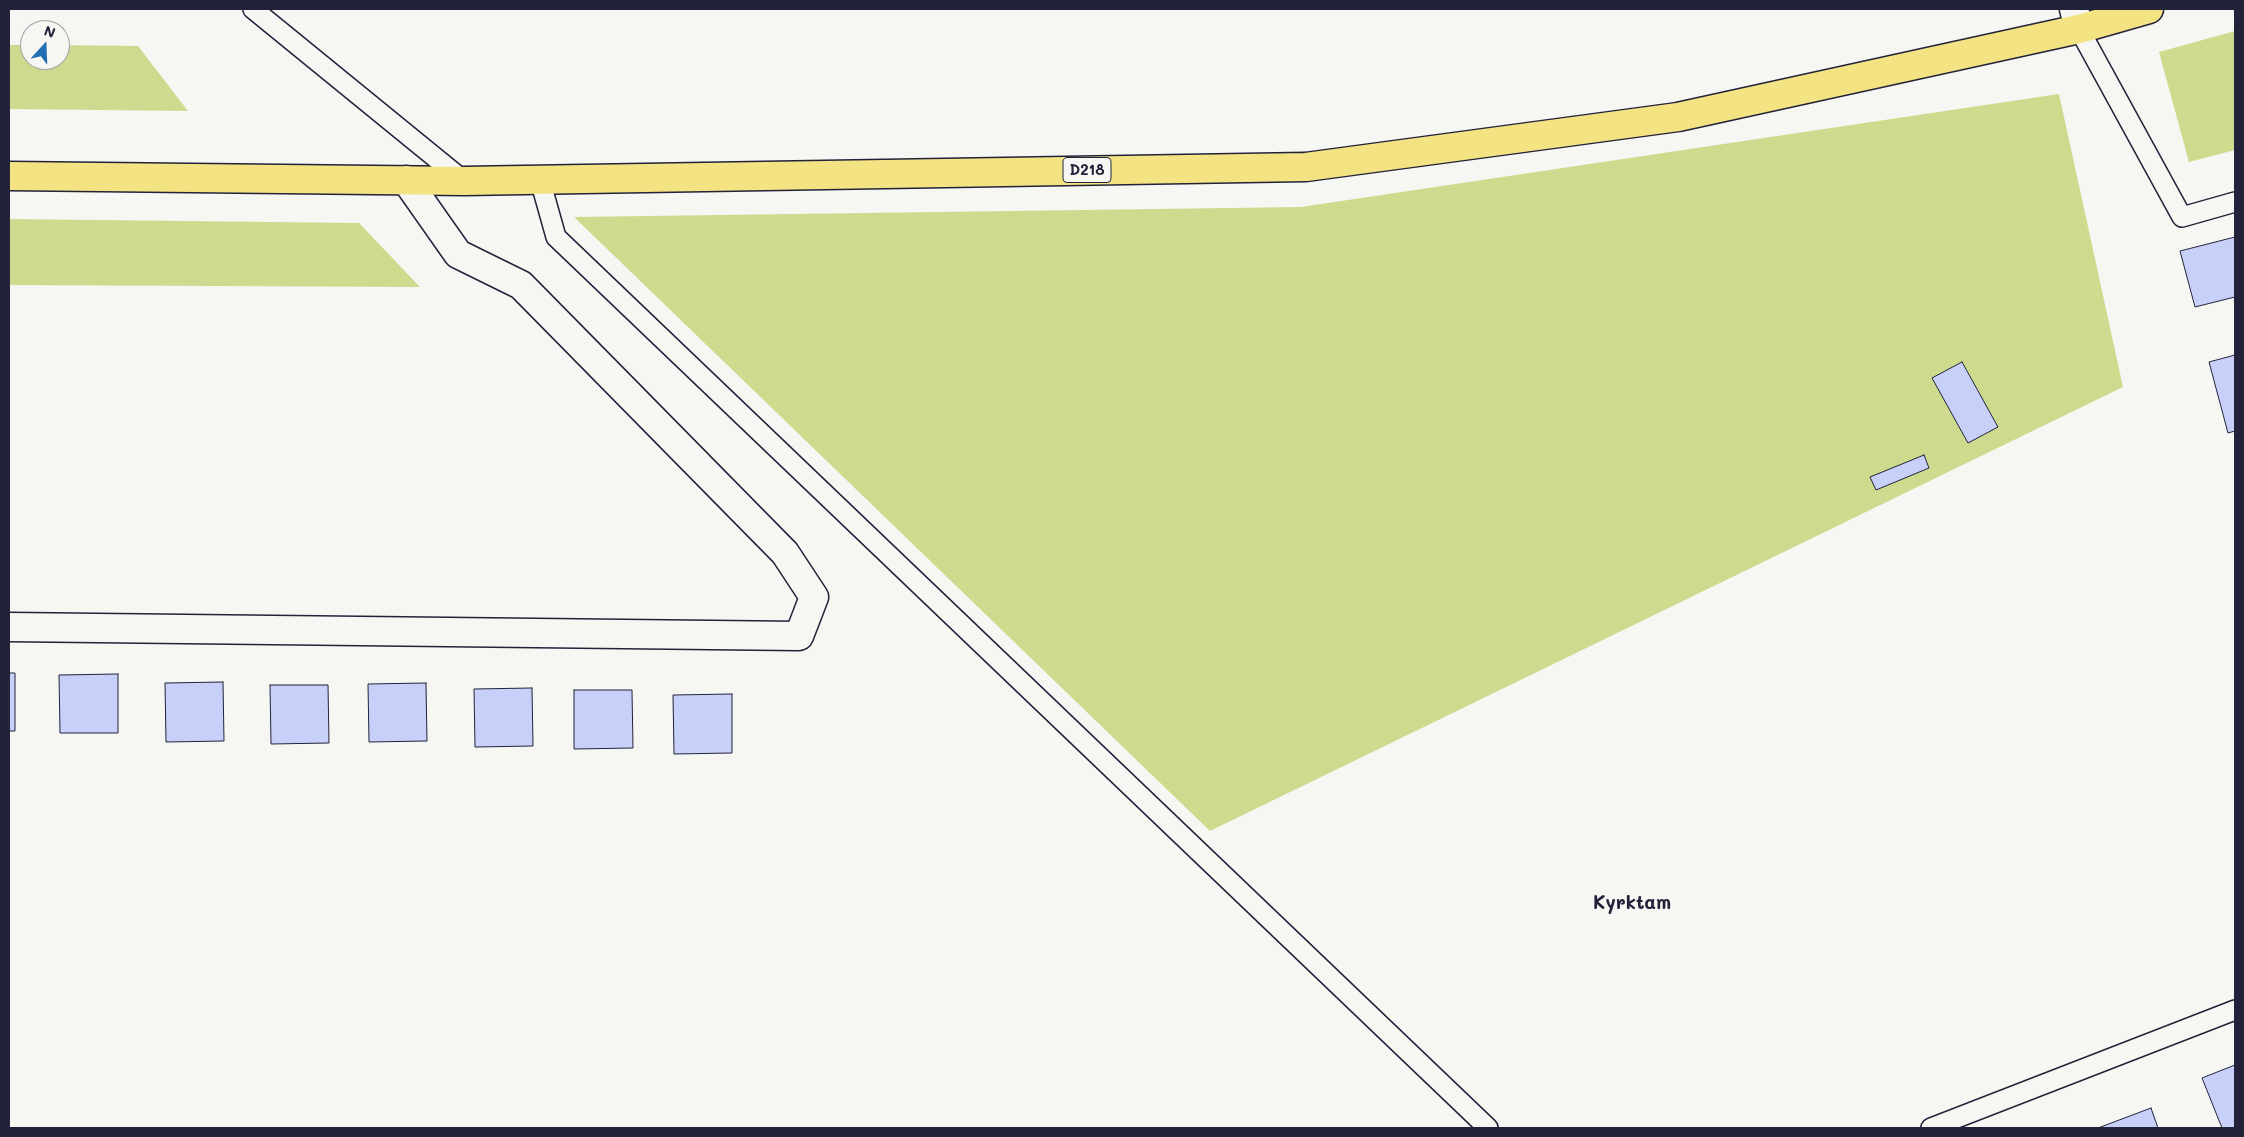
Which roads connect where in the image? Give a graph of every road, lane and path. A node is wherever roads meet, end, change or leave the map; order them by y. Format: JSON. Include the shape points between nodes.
{"nodes":[{"id":1,"x":253,"y":9,"type":"edge"},
{"id":2,"x":2149,"y":9,"type":"edge"},
{"id":3,"x":2076,"y":19,"type":"edge"},
{"id":4,"x":9,"y":176,"type":"edge"},
{"id":5,"x":406,"y":180,"type":"junction"},
{"id":6,"x":540,"y":180,"type":"junction"},
{"id":7,"x":464,"y":181,"type":"junction"},
{"id":8,"x":2235,"y":202,"type":"edge"},
{"id":9,"x":9,"y":627,"type":"edge"},
{"id":10,"x":2235,"y":1010,"type":"edge"},
{"id":11,"x":1488,"y":1128,"type":"edge"},
{"id":12,"x":1932,"y":1128,"type":"edge"}],
"edges":[{"from":1,"to":7,"type":"lane"},
{"from":2,"to":3,"type":"main road","number":"D218"},
{"from":3,"to":6,"type":"main road","number":"D218","via":[[1678,116],[1306,167]]},
{"from":3,"to":8,"type":"lane","via":[[2182,217]]},
{"from":4,"to":5,"type":"main road","number":"D218"},
{"from":5,"to":7,"type":"main road","number":"D218"},
{"from":5,"to":9,"type":"street","via":[[458,254],[522,285],[785,553],[814,596],[799,636]]},
{"from":6,"to":7,"type":"main road","number":"D218"},
{"from":6,"to":11,"type":"lane","via":[[556,237]]},
{"from":10,"to":12,"type":"lane"}]}
